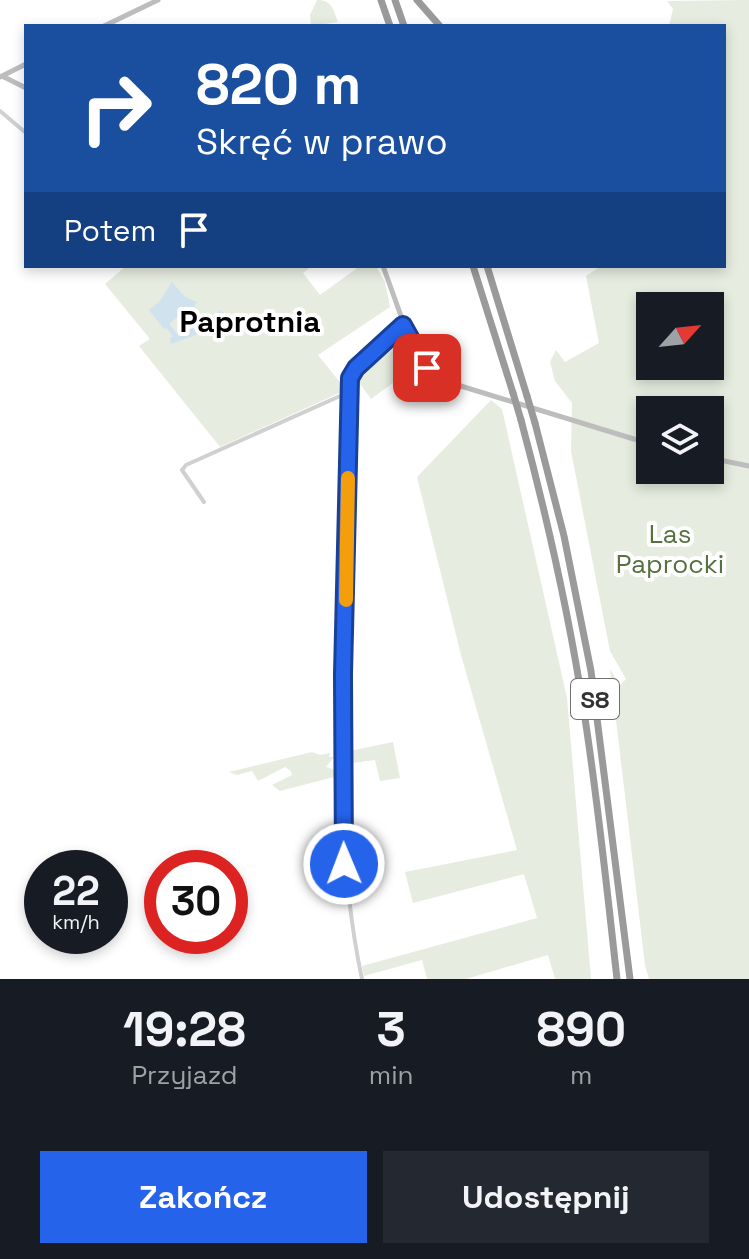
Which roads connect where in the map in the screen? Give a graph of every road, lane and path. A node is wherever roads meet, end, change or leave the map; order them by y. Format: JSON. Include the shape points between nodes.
{"nodes":[{"id":1,"x":158,"y":0,"type":"edge"},
{"id":2,"x":381,"y":0,"type":"edge"},
{"id":3,"x":395,"y":0,"type":"edge"},
{"id":4,"x":417,"y":0,"type":"edge"},
{"id":5,"x":108,"y":24,"type":"edge"},
{"id":6,"x":389,"y":24,"type":"edge"},
{"id":7,"x":403,"y":24,"type":"edge"},
{"id":8,"x":438,"y":24,"type":"edge"},
{"id":9,"x":24,"y":65,"type":"edge"},
{"id":10,"x":1,"y":76,"type":"edge"},
{"id":11,"x":24,"y":87,"type":"edge"},
{"id":12,"x":0,"y":111,"type":"edge"},
{"id":13,"x":24,"y":131,"type":"edge"},
{"id":14,"x":384,"y":268,"type":"edge"},
{"id":15,"x":474,"y":268,"type":"edge"},
{"id":16,"x":488,"y":268,"type":"edge"},
{"id":17,"x":403,"y":325,"type":"junction"},
{"id":18,"x":349,"y":392,"type":"junction"},
{"id":19,"x":636,"y":440,"type":"edge"},
{"id":20,"x":724,"y":461,"type":"edge"},
{"id":21,"x":749,"y":466,"type":"edge"},
{"id":22,"x":204,"y":502,"type":"dead end"},
{"id":23,"x":362,"y":979,"type":"edge"},
{"id":24,"x":617,"y":979,"type":"edge"},
{"id":25,"x":630,"y":979,"type":"edge"}],
"edges":[{"from":1,"to":5,"type":"street"},
{"from":2,"to":6,"type":"highway"},
{"from":3,"to":7,"type":"highway"},
{"from":4,"to":8,"type":"highway"},
{"from":9,"to":10,"type":"street"},
{"from":10,"to":11,"type":"street"},
{"from":12,"to":13,"type":"street"},
{"from":14,"to":17,"type":"street"},
{"from":15,"to":24,"type":"highway","number":"S8","bridge":true,"via":[[521,420],[572,641]]},
{"from":16,"to":25,"type":"highway","number":"S8","bridge":true,"via":[[564,536],[591,671]]},
{"from":17,"to":18,"type":"street","via":[[356,368]]},
{"from":17,"to":19,"type":"street","via":[[438,379]]},
{"from":18,"to":22,"type":"street","via":[[186,465],[183,476]]},
{"from":18,"to":23,"type":"street","via":[[344,864]]},
{"from":20,"to":21,"type":"street"}]}
